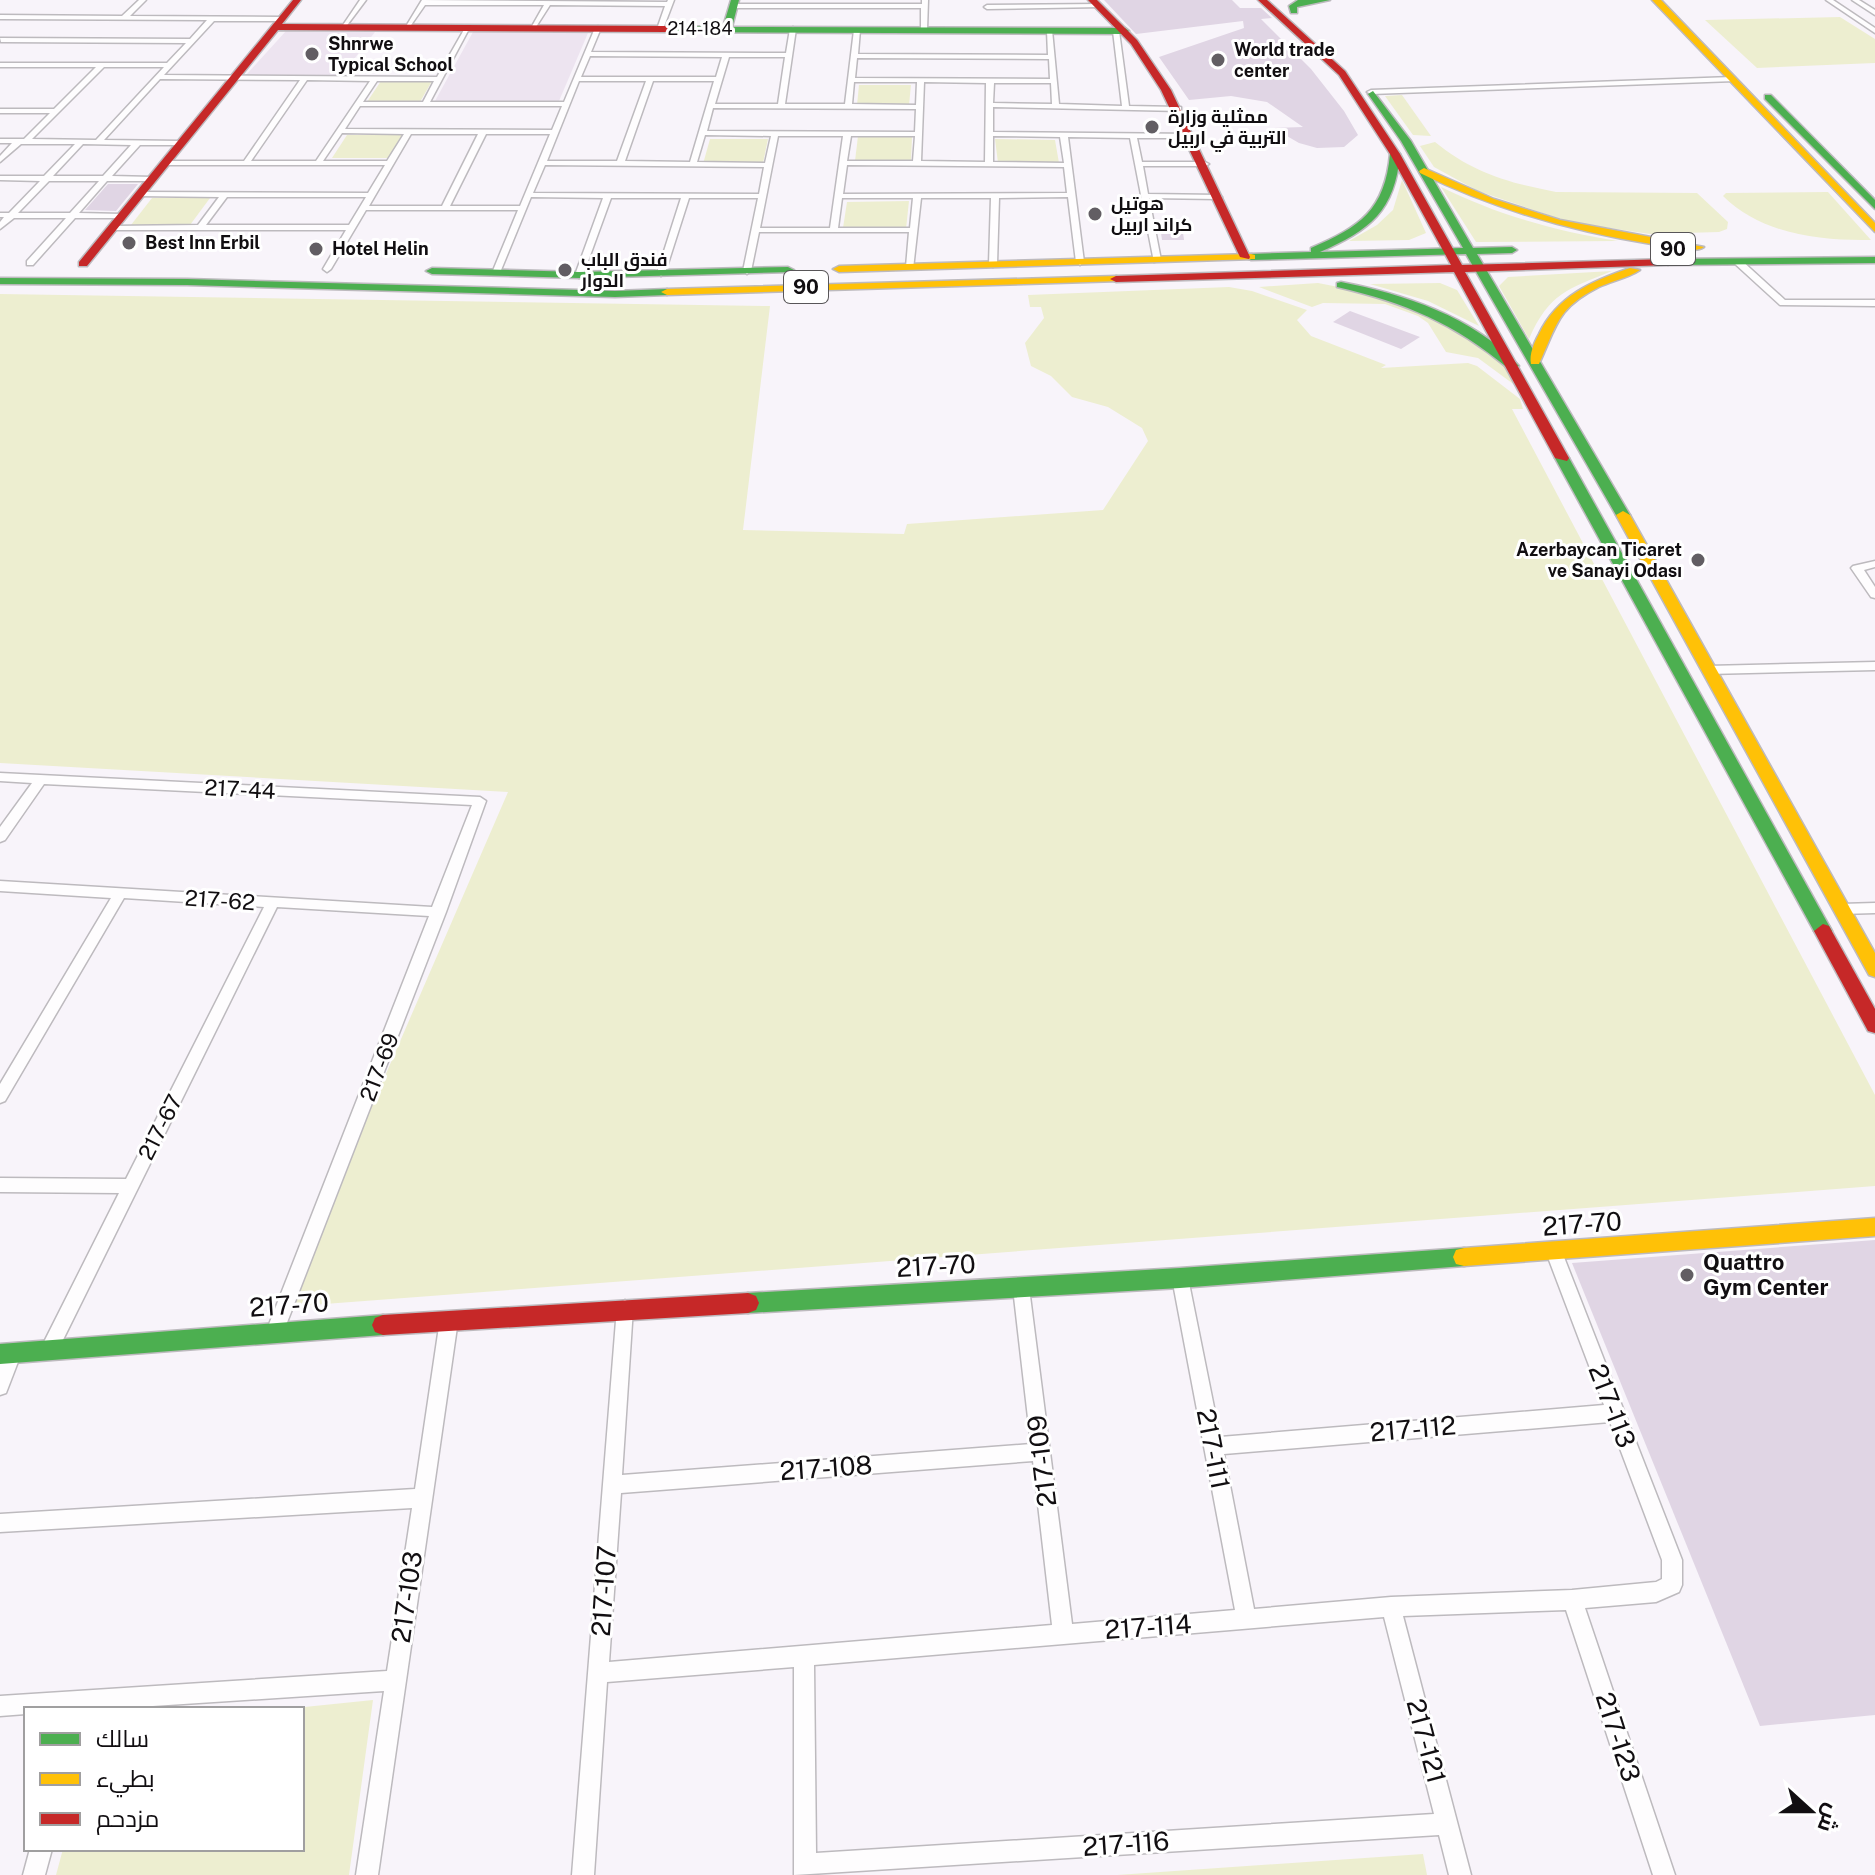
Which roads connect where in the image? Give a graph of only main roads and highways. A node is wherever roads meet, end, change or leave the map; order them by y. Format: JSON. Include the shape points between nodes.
{"nodes":[{"id":1,"x":297,"y":0,"type":"edge"},
{"id":2,"x":1262,"y":0,"type":"edge"},
{"id":3,"x":1656,"y":0,"type":"edge"},
{"id":4,"x":1673,"y":0,"type":"edge"},
{"id":5,"x":1302,"y":2,"type":"edge"},
{"id":6,"x":734,"y":3,"type":"edge"},
{"id":7,"x":1096,"y":3,"type":"edge"},
{"id":8,"x":279,"y":23,"type":"junction"},
{"id":9,"x":727,"y":29,"type":"junction"},
{"id":10,"x":1120,"y":31,"type":"junction"},
{"id":11,"x":1395,"y":154,"type":"junction"},
{"id":12,"x":1424,"y":171,"type":"junction"},
{"id":13,"x":1875,"y":206,"type":"edge"},
{"id":14,"x":1875,"y":229,"type":"edge"},
{"id":15,"x":1714,"y":249,"type":"junction"},
{"id":16,"x":1875,"y":249,"type":"edge"},
{"id":17,"x":1447,"y":250,"type":"junction"},
{"id":18,"x":1470,"y":250,"type":"junction"},
{"id":19,"x":1245,"y":257,"type":"junction"},
{"id":20,"x":1875,"y":260,"type":"edge"},
{"id":21,"x":1659,"y":262,"type":"junction"},
{"id":22,"x":0,"y":263,"type":"edge"},
{"id":23,"x":83,"y":264,"type":"junction"},
{"id":24,"x":1286,"y":265,"type":"junction"},
{"id":25,"x":198,"y":266,"type":"junction"},
{"id":26,"x":250,"y":267,"type":"junction"},
{"id":27,"x":1483,"y":268,"type":"junction"},
{"id":28,"x":1459,"y":269,"type":"junction"},
{"id":29,"x":0,"y":281,"type":"edge"},
{"id":30,"x":187,"y":282,"type":"junction"},
{"id":31,"x":232,"y":283,"type":"junction"},
{"id":32,"x":1535,"y":361,"type":"junction"},
{"id":33,"x":1513,"y":366,"type":"junction"},
{"id":34,"x":1692,"y":641,"type":"junction"},
{"id":35,"x":1664,"y":643,"type":"junction"},
{"id":36,"x":1875,"y":970,"type":"edge"},
{"id":37,"x":1875,"y":1026,"type":"edge"},
{"id":38,"x":1875,"y":1227,"type":"edge"},
{"id":39,"x":6,"y":1354,"type":"edge"}],
"edges":[{"from":1,"to":8,"type":"main road"},
{"from":2,"to":11,"type":"main road","via":[[1342,73]]},
{"from":3,"to":14,"type":"main road"},
{"from":4,"to":13,"type":"main road"},
{"from":5,"to":12,"type":"main road"},
{"from":6,"to":9,"type":"main road"},
{"from":7,"to":10,"type":"main road"},
{"from":8,"to":9,"type":"main road","name":"214-184"},
{"from":8,"to":23,"type":"main road"},
{"from":9,"to":10,"type":"main road","name":"214-184"},
{"from":10,"to":19,"type":"main road","via":[[1159,75],[1193,136]]},
{"from":11,"to":17,"type":"main road"},
{"from":11,"to":24,"type":"main road","via":[[1393,186],[1374,216]]},
{"from":12,"to":15,"type":"main road","via":[[1548,224]]},
{"from":12,"to":18,"type":"main road"},
{"from":15,"to":16,"type":"main road","number":"90"},
{"from":15,"to":18,"type":"main road","number":"90"},
{"from":17,"to":18,"type":"main road","number":"90"},
{"from":17,"to":24,"type":"main road","number":"90"},
{"from":17,"to":28,"type":"main road"},
{"from":18,"to":27,"type":"main road"},
{"from":19,"to":24,"type":"main road","number":"90"},
{"from":19,"to":26,"type":"main road","number":"90","via":[[579,275]]},
{"from":20,"to":21,"type":"main road","number":"90"},
{"from":21,"to":27,"type":"main road","number":"90"},
{"from":21,"to":32,"type":"main road","via":[[1595,285],[1556,309],[1538,339]]},
{"from":22,"to":23,"type":"main road","number":"90"},
{"from":23,"to":25,"type":"main road","number":"90"},
{"from":24,"to":28,"type":"main road","number":"90"},
{"from":24,"to":31,"type":"main road","number":"90","via":[[615,294]]},
{"from":24,"to":33,"type":"main road","via":[[1423,305],[1482,339]]},
{"from":25,"to":26,"type":"main road","number":"90"},
{"from":25,"to":30,"type":"main road","via":[[206,268],[207,275]]},
{"from":26,"to":31,"type":"main road","via":[[227,275]]},
{"from":27,"to":28,"type":"main road","number":"90"},
{"from":27,"to":32,"type":"main road"},
{"from":28,"to":33,"type":"main road"},
{"from":29,"to":30,"type":"main road","number":"90"},
{"from":30,"to":31,"type":"main road","number":"90"},
{"from":32,"to":34,"type":"main road"},
{"from":33,"to":35,"type":"main road"},
{"from":34,"to":35,"type":"main road","via":[[1670,633]]},
{"from":34,"to":36,"type":"main road"},
{"from":35,"to":37,"type":"main road"},
{"from":38,"to":39,"type":"main road","name":"217-70"}]}
